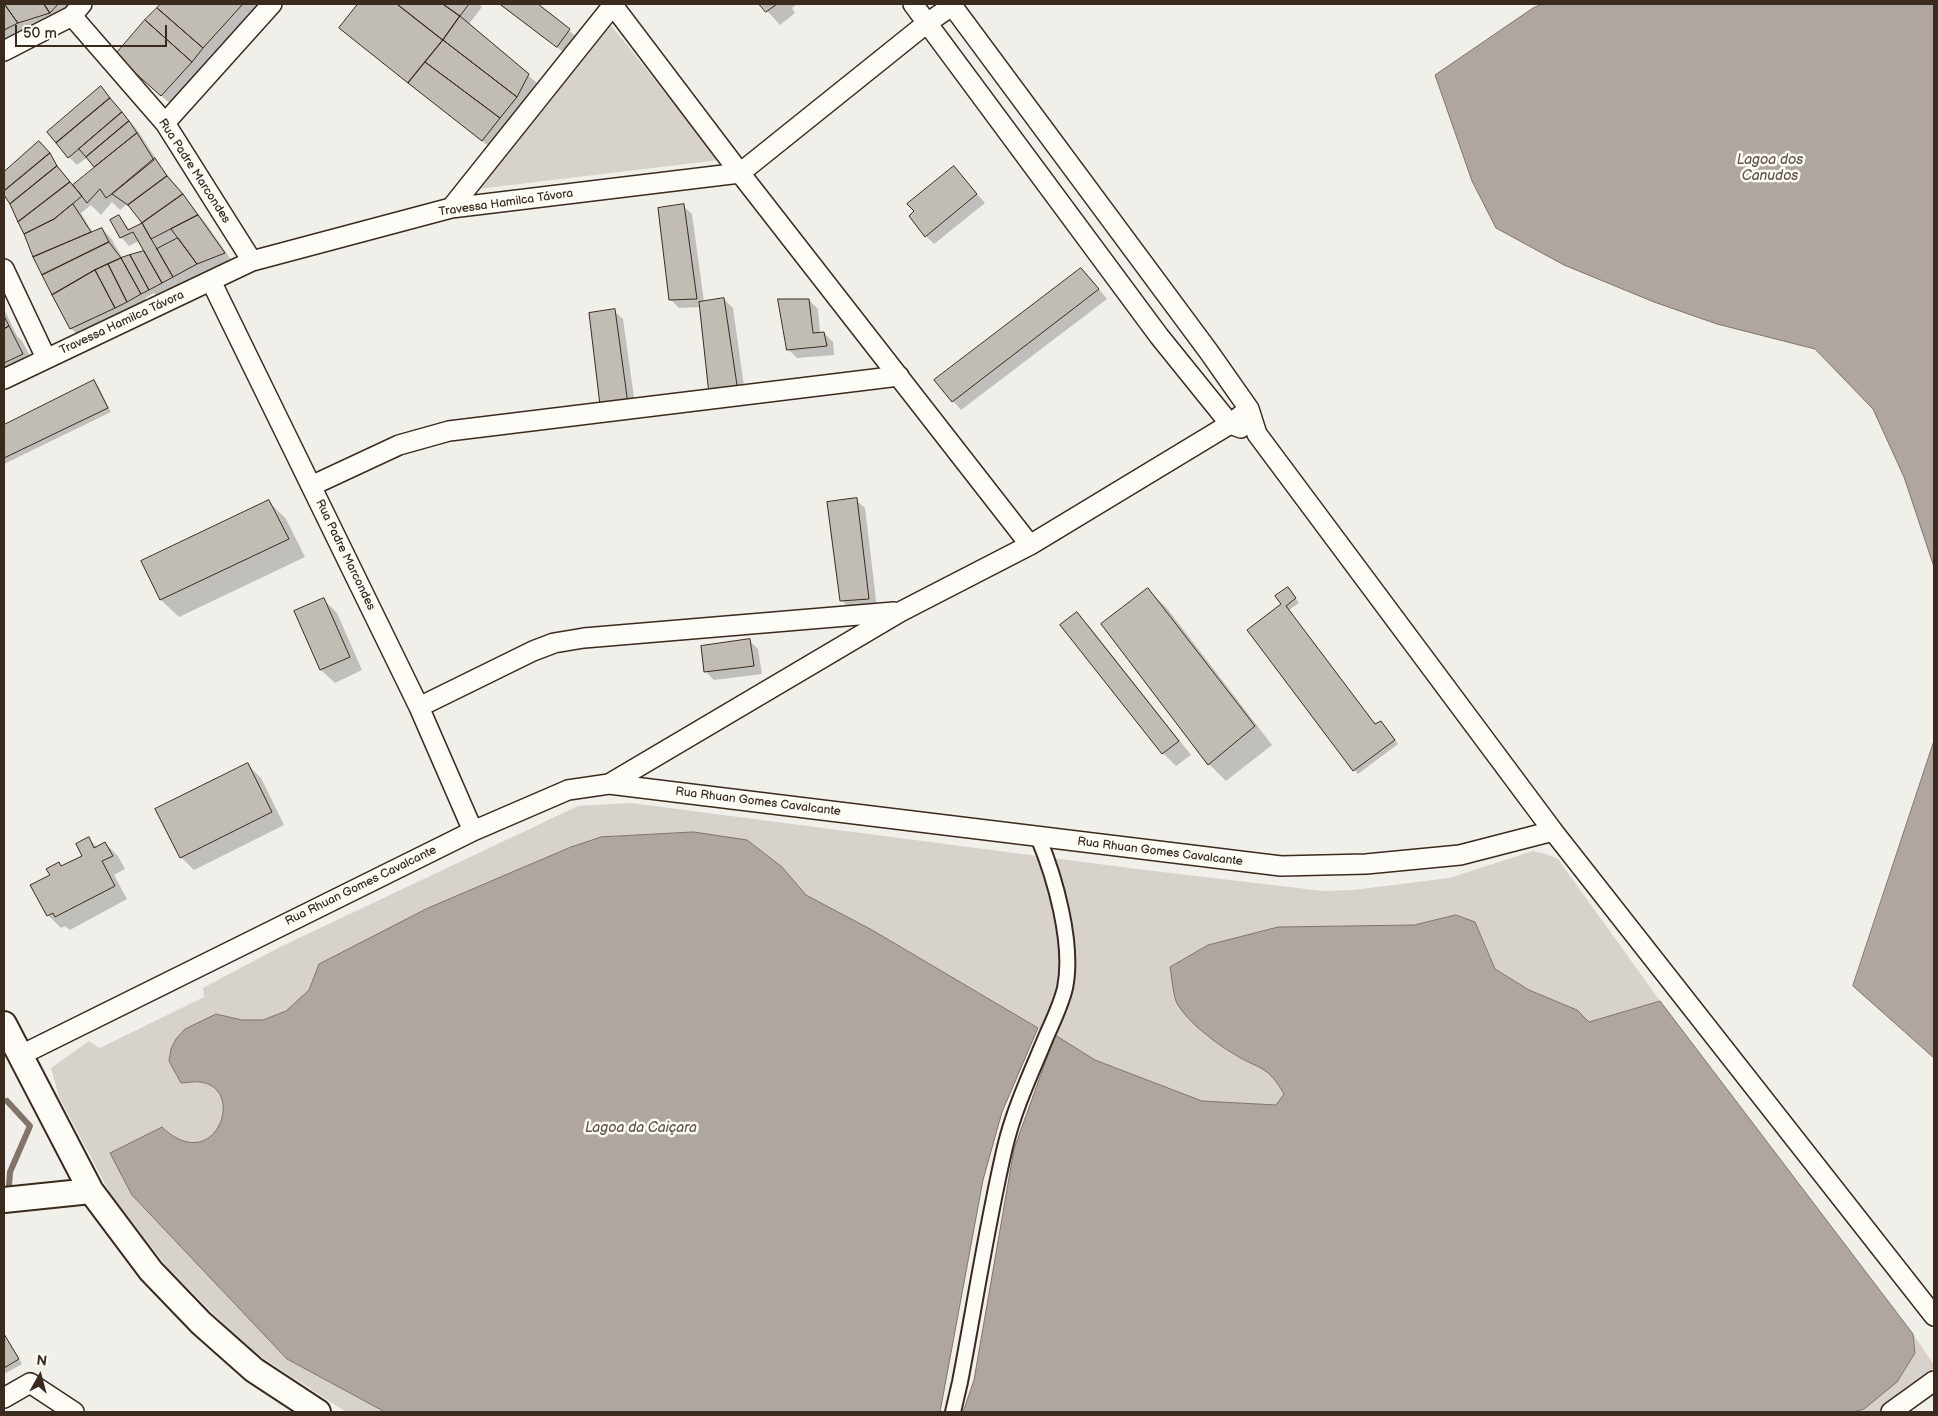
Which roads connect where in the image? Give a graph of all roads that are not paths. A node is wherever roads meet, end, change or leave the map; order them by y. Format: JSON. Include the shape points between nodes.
{"nodes":[{"id":1,"x":272,"y":4,"type":"edge"},
{"id":2,"x":612,"y":4,"type":"edge"},
{"id":3,"x":913,"y":4,"type":"edge"},
{"id":4,"x":951,"y":5,"type":"edge"},
{"id":5,"x":77,"y":10,"type":"edge"},
{"id":6,"x":927,"y":23,"type":"junction"},
{"id":7,"x":4,"y":52,"type":"edge"},
{"id":8,"x":165,"y":123,"type":"junction"},
{"id":9,"x":740,"y":173,"type":"junction"},
{"id":10,"x":452,"y":208,"type":"junction"},
{"id":11,"x":252,"y":262,"type":"junction"},
{"id":12,"x":4,"y":269,"type":"edge"},
{"id":13,"x":211,"y":281,"type":"junction"},
{"id":14,"x":46,"y":358,"type":"junction"},
{"id":15,"x":898,"y":376,"type":"junction"},
{"id":16,"x":4,"y":379,"type":"edge"},
{"id":17,"x":1249,"y":409,"type":"junction"},
{"id":18,"x":1230,"y":424,"type":"junction"},
{"id":19,"x":1257,"y":434,"type":"junction"},
{"id":20,"x":311,"y":486,"type":"junction"},
{"id":21,"x":1030,"y":545,"type":"junction"},
{"id":22,"x":900,"y":612,"type":"junction"},
{"id":23,"x":419,"y":707,"type":"junction"},
{"id":24,"x":609,"y":784,"type":"junction"},
{"id":25,"x":473,"y":831,"type":"junction"},
{"id":26,"x":1553,"y":831,"type":"junction"},
{"id":27,"x":1038,"y":836,"type":"junction"},
{"id":28,"x":4,"y":1024,"type":"edge"},
{"id":29,"x":19,"y":1056,"type":"junction"},
{"id":30,"x":91,"y":1191,"type":"junction"},
{"id":31,"x":4,"y":1200,"type":"edge"},
{"id":32,"x":1934,"y":1316,"type":"edge"},
{"id":33,"x":1934,"y":1381,"type":"edge"},
{"id":34,"x":4,"y":1398,"type":"edge"},
{"id":35,"x":74,"y":1412,"type":"edge"},
{"id":36,"x":318,"y":1412,"type":"edge"},
{"id":37,"x":953,"y":1412,"type":"edge"},
{"id":38,"x":1891,"y":1412,"type":"edge"}],
"edges":[{"from":1,"to":8,"type":"street"},
{"from":2,"to":9,"type":"street"},
{"from":2,"to":10,"type":"street"},
{"from":3,"to":6,"type":"street"},
{"from":4,"to":6,"type":"street"},
{"from":4,"to":17,"type":"street"},
{"from":5,"to":7,"type":"street"},
{"from":5,"to":8,"type":"street","name":"Rua Padre Marcondes"},
{"from":6,"to":9,"type":"street"},
{"from":6,"to":18,"type":"street","via":[[1158,336]]},
{"from":8,"to":11,"type":"street","name":"Rua Padre Marcondes"},
{"from":9,"to":10,"type":"street","name":"Travessa Hamilca Távora"},
{"from":9,"to":15,"type":"street"},
{"from":10,"to":11,"type":"street","name":"Travessa Hamilca Távora"},
{"from":11,"to":13,"type":"street","name":"Travessa Hamilca Távora"},
{"from":12,"to":14,"type":"street"},
{"from":13,"to":14,"type":"street","name":"Travessa Hamilca Távora"},
{"from":13,"to":20,"type":"street","name":"Rua Padre Marcondes"},
{"from":14,"to":16,"type":"street","name":"Travessa Hamilca Távora"},
{"from":15,"to":20,"type":"street","via":[[449,431],[399,445]]},
{"from":15,"to":21,"type":"street"},
{"from":17,"to":18,"type":"street"},
{"from":17,"to":19,"type":"street"},
{"from":18,"to":19,"type":"street"},
{"from":18,"to":21,"type":"street"},
{"from":19,"to":26,"type":"street"},
{"from":20,"to":23,"type":"street","name":"Rua Padre Marcondes"},
{"from":21,"to":22,"type":"street"},
{"from":22,"to":23,"type":"street","via":[[554,643]]},
{"from":22,"to":24,"type":"street"},
{"from":23,"to":25,"type":"street","name":"Rua Padre Marcondes"},
{"from":24,"to":25,"type":"street","name":"Rua Rhuan Gomes Cavalcante","via":[[568,790]]},
{"from":24,"to":27,"type":"street","name":"Rua Rhuan Gomes Cavalcante"},
{"from":25,"to":29,"type":"street","name":"Rua Rhuan Gomes Cavalcante"},
{"from":26,"to":27,"type":"street","name":"Rua Rhuan Gomes Cavalcante","via":[[1460,855],[1366,864],[1281,866]]},
{"from":26,"to":32,"type":"street"},
{"from":27,"to":37,"type":"street","via":[[1050,865],[1063,924],[1068,961],[1065,987],[1005,1146]]},
{"from":28,"to":29,"type":"street"},
{"from":29,"to":30,"type":"street"},
{"from":30,"to":31,"type":"street"},
{"from":30,"to":36,"type":"street","via":[[151,1271],[201,1324],[254,1370]]},
{"from":33,"to":38,"type":"street"},
{"from":34,"to":35,"type":"street","via":[[30,1383]]}]}
